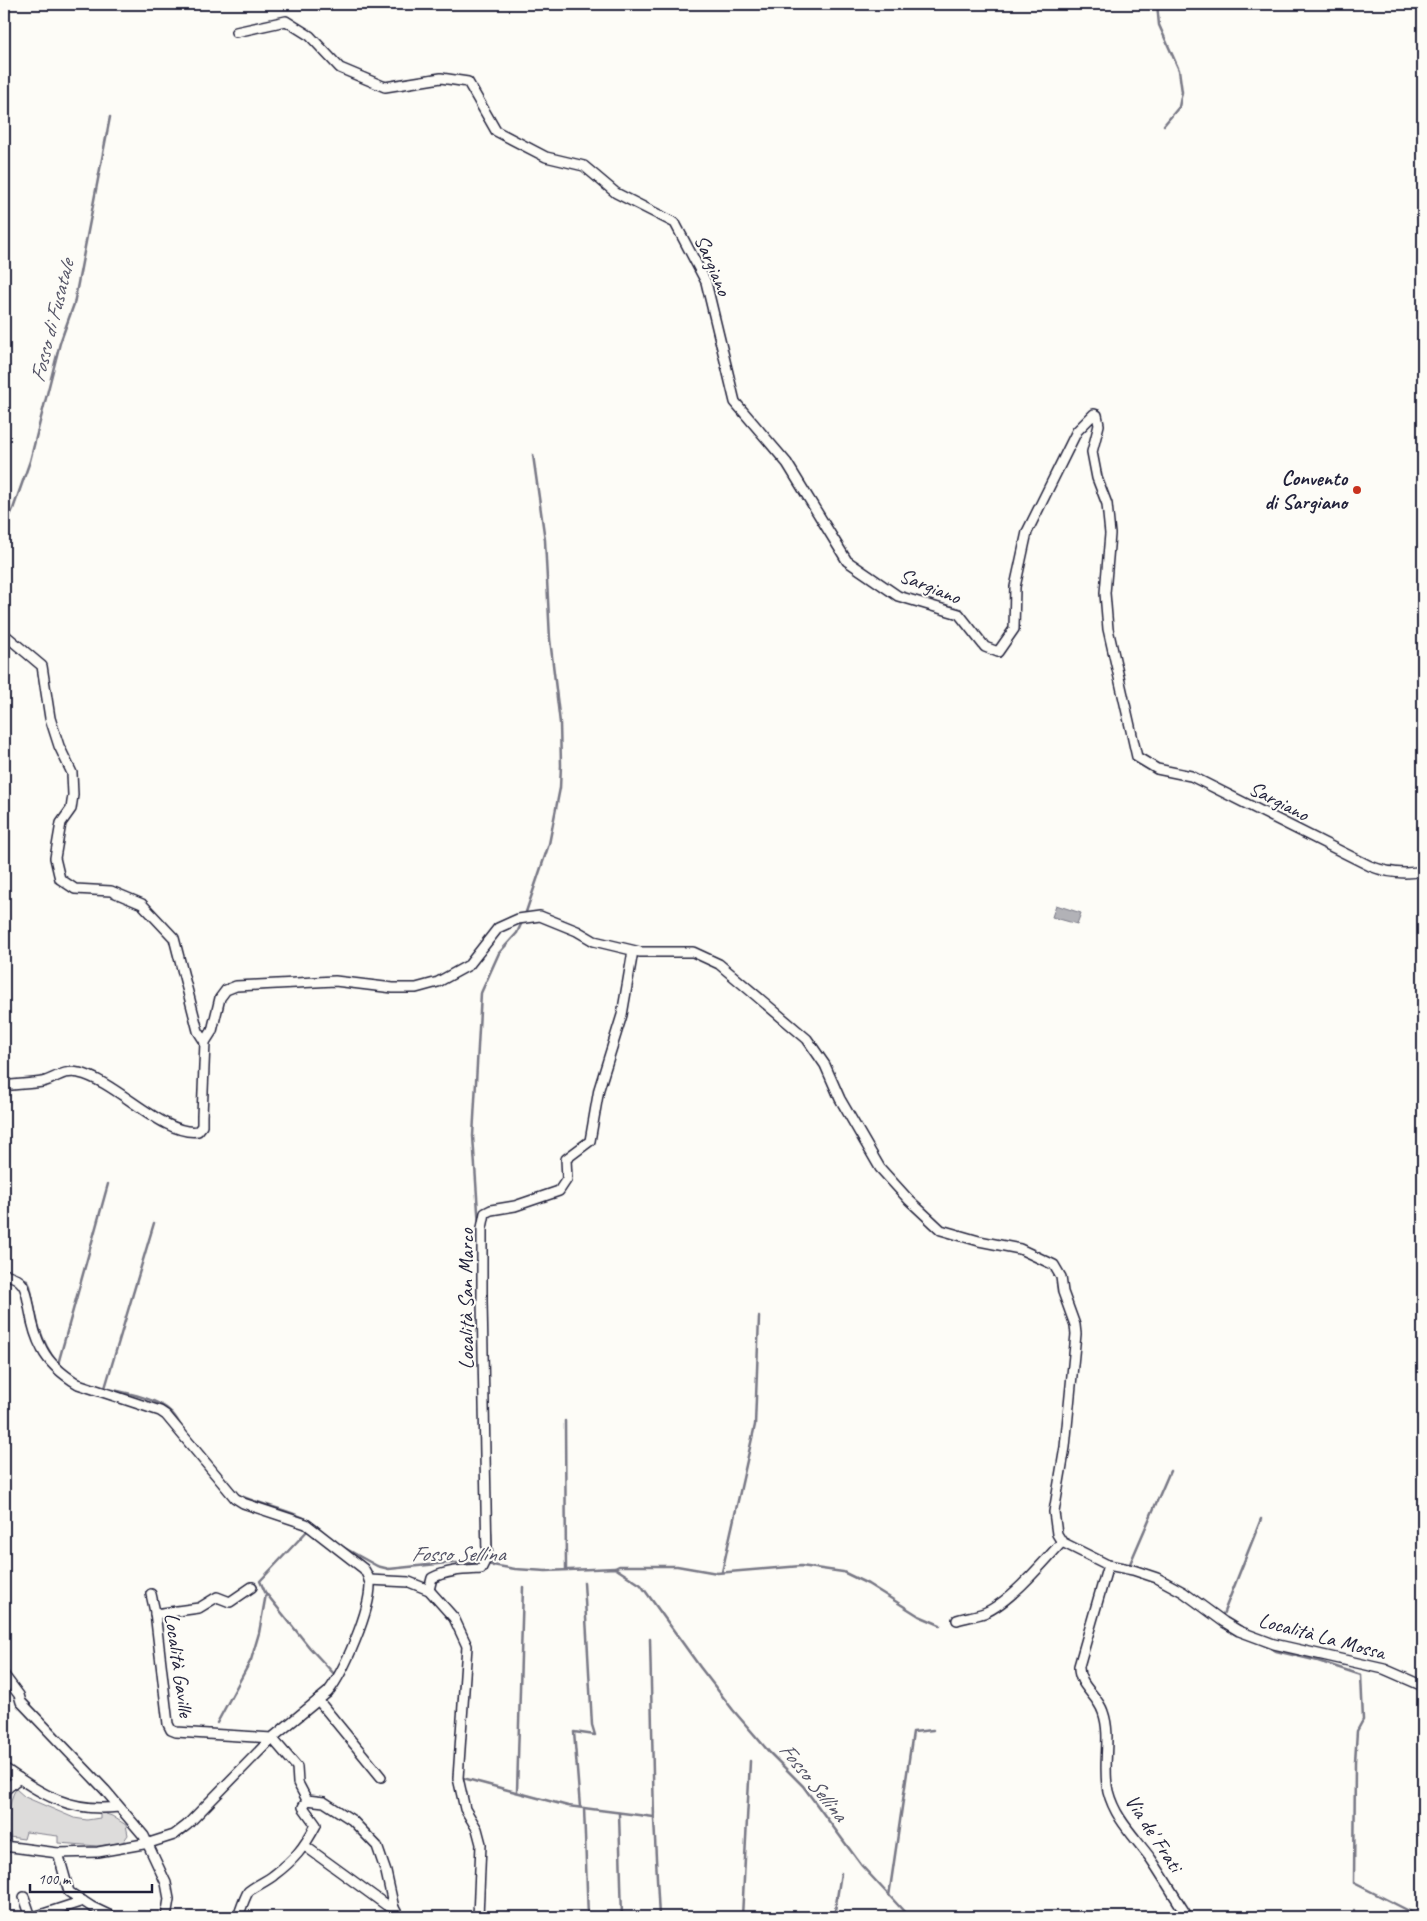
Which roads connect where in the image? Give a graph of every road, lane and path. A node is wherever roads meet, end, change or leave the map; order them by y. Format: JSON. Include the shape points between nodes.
{"nodes":[{"id":1,"x":236,"y":32,"type":"dead end"},
{"id":2,"x":4,"y":634,"type":"edge"},
{"id":3,"x":1423,"y":871,"type":"edge"},
{"id":4,"x":633,"y":951,"type":"junction"},
{"id":5,"x":205,"y":1042,"type":"junction"},
{"id":6,"x":4,"y":1086,"type":"edge"},
{"id":7,"x":4,"y":1274,"type":"edge"},
{"id":8,"x":1062,"y":1542,"type":"junction"},
{"id":9,"x":1108,"y":1565,"type":"junction"},
{"id":10,"x":369,"y":1580,"type":"junction"},
{"id":11,"x":252,"y":1588,"type":"dead end"},
{"id":12,"x":429,"y":1590,"type":"junction"},
{"id":13,"x":151,"y":1594,"type":"dead end"},
{"id":14,"x":155,"y":1614,"type":"junction"},
{"id":15,"x":957,"y":1620,"type":"dead end"},
{"id":16,"x":4,"y":1675,"type":"edge"},
{"id":17,"x":1423,"y":1686,"type":"edge"},
{"id":18,"x":318,"y":1700,"type":"junction"},
{"id":19,"x":272,"y":1738,"type":"junction"},
{"id":20,"x":4,"y":1768,"type":"edge"},
{"id":21,"x":381,"y":1777,"type":"dead end"},
{"id":22,"x":18,"y":1778,"type":"junction"},
{"id":23,"x":4,"y":1791,"type":"edge"},
{"id":24,"x":307,"y":1800,"type":"junction"},
{"id":25,"x":119,"y":1807,"type":"junction"},
{"id":26,"x":149,"y":1843,"type":"junction"},
{"id":27,"x":4,"y":1846,"type":"edge"},
{"id":28,"x":305,"y":1846,"type":"junction"},
{"id":29,"x":58,"y":1852,"type":"junction"},
{"id":30,"x":24,"y":1897,"type":"dead end"},
{"id":31,"x":83,"y":1901,"type":"junction"},
{"id":32,"x":92,"y":1907,"type":"junction"},
{"id":33,"x":394,"y":1908,"type":"junction"},
{"id":34,"x":33,"y":1917,"type":"edge"},
{"id":35,"x":95,"y":1917,"type":"edge"},
{"id":36,"x":114,"y":1917,"type":"edge"},
{"id":37,"x":166,"y":1917,"type":"edge"},
{"id":38,"x":238,"y":1917,"type":"edge"},
{"id":39,"x":399,"y":1917,"type":"edge"},
{"id":40,"x":478,"y":1917,"type":"edge"},
{"id":41,"x":1188,"y":1917,"type":"edge"}],
"edges":[{"from":1,"to":3,"type":"street","name":"Sargiano","via":[[286,21],[310,36],[340,68],[385,87],[441,78],[468,82],[496,131],[546,157],[584,166],[616,193],[675,223],[706,282],[735,402],[787,463],[847,561],[898,596],[959,614],[985,647],[998,652],[1014,629],[1014,587],[1028,532],[1077,431],[1094,414],[1097,415],[1099,425],[1092,452],[1107,504],[1110,534],[1105,593],[1108,628],[1137,757],[1157,769],[1191,776],[1370,866],[1387,872]]},
{"from":2,"to":5,"type":"street","via":[[42,666],[50,718],[58,746],[72,773],[71,809],[61,823],[56,858],[60,879],[75,889],[110,891],[142,904],[174,938],[198,1031]]},
{"from":4,"to":5,"type":"street","via":[[594,942],[540,916],[518,919],[498,928],[469,965],[438,982],[416,988],[335,981],[236,986],[226,990],[220,998],[212,1031]]},
{"from":4,"to":8,"type":"street","via":[[693,952],[719,964],[807,1039],[825,1065],[840,1099],[880,1168],[941,1230],[1020,1248],[1059,1270],[1076,1334],[1065,1447],[1054,1512],[1057,1534]]},
{"from":4,"to":12,"type":"street","name":"Località San Marco","via":[[622,1015],[599,1089],[590,1141],[566,1160],[567,1179],[559,1191],[485,1213],[482,1301],[486,1557],[481,1569],[452,1571],[432,1578]]},
{"from":5,"to":6,"type":"street","via":[[202,1126],[198,1131],[171,1125],[95,1077],[76,1072],[57,1075],[44,1082]]},
{"from":7,"to":10,"type":"street","via":[[16,1277],[24,1287],[42,1349],[67,1376],[78,1384],[166,1414],[235,1498],[306,1524],[364,1569]]},
{"from":8,"to":9,"type":"street","name":"Località La Mossa"},
{"from":8,"to":15,"type":"street","via":[[999,1605]]},
{"from":9,"to":17,"type":"street","name":"Località La Mossa","via":[[1157,1578],[1184,1592],[1239,1631],[1274,1644],[1384,1669]]},
{"from":9,"to":41,"type":"street","name":"Via de' Frati","via":[[1079,1673],[1081,1681],[1099,1702],[1106,1722],[1106,1775],[1112,1803]]},
{"from":10,"to":12,"type":"street","via":[[409,1582]]},
{"from":10,"to":18,"type":"street","via":[[363,1617],[344,1665],[333,1686]]},
{"from":11,"to":14,"type":"street","via":[[230,1602],[217,1597],[199,1608]]},
{"from":12,"to":40,"type":"street","via":[[454,1618],[467,1646],[458,1778],[465,1809],[477,1829],[481,1844]]},
{"from":13,"to":14,"type":"street","name":"Località Gaville"},
{"from":14,"to":19,"type":"street","name":"Località Gaville","via":[[171,1730]]},
{"from":16,"to":25,"type":"street","via":[[21,1702]]},
{"from":18,"to":19,"type":"street"},
{"from":18,"to":21,"type":"street"},
{"from":19,"to":24,"type":"street","via":[[297,1767],[298,1784]]},
{"from":19,"to":26,"type":"street","via":[[187,1824],[174,1835]]},
{"from":20,"to":22,"type":"street"},
{"from":22,"to":23,"type":"street"},
{"from":22,"to":25,"type":"street","via":[[58,1801],[80,1808]]},
{"from":24,"to":28,"type":"street","via":[[302,1807],[316,1825]]},
{"from":24,"to":33,"type":"street","via":[[324,1802],[352,1820],[377,1846]]},
{"from":25,"to":26,"type":"street"},
{"from":26,"to":29,"type":"street","via":[[98,1852]]},
{"from":26,"to":37,"type":"street","via":[[166,1883],[169,1900]]},
{"from":27,"to":29,"type":"street"},
{"from":28,"to":33,"type":"street"},
{"from":28,"to":38,"type":"street","via":[[274,1876],[248,1892]]},
{"from":29,"to":31,"type":"street","via":[[69,1892]]},
{"from":30,"to":34,"type":"street"},
{"from":31,"to":32,"type":"street"},
{"from":31,"to":34,"type":"street"},
{"from":32,"to":35,"type":"street"},
{"from":32,"to":36,"type":"street"},
{"from":33,"to":39,"type":"street"}]}
